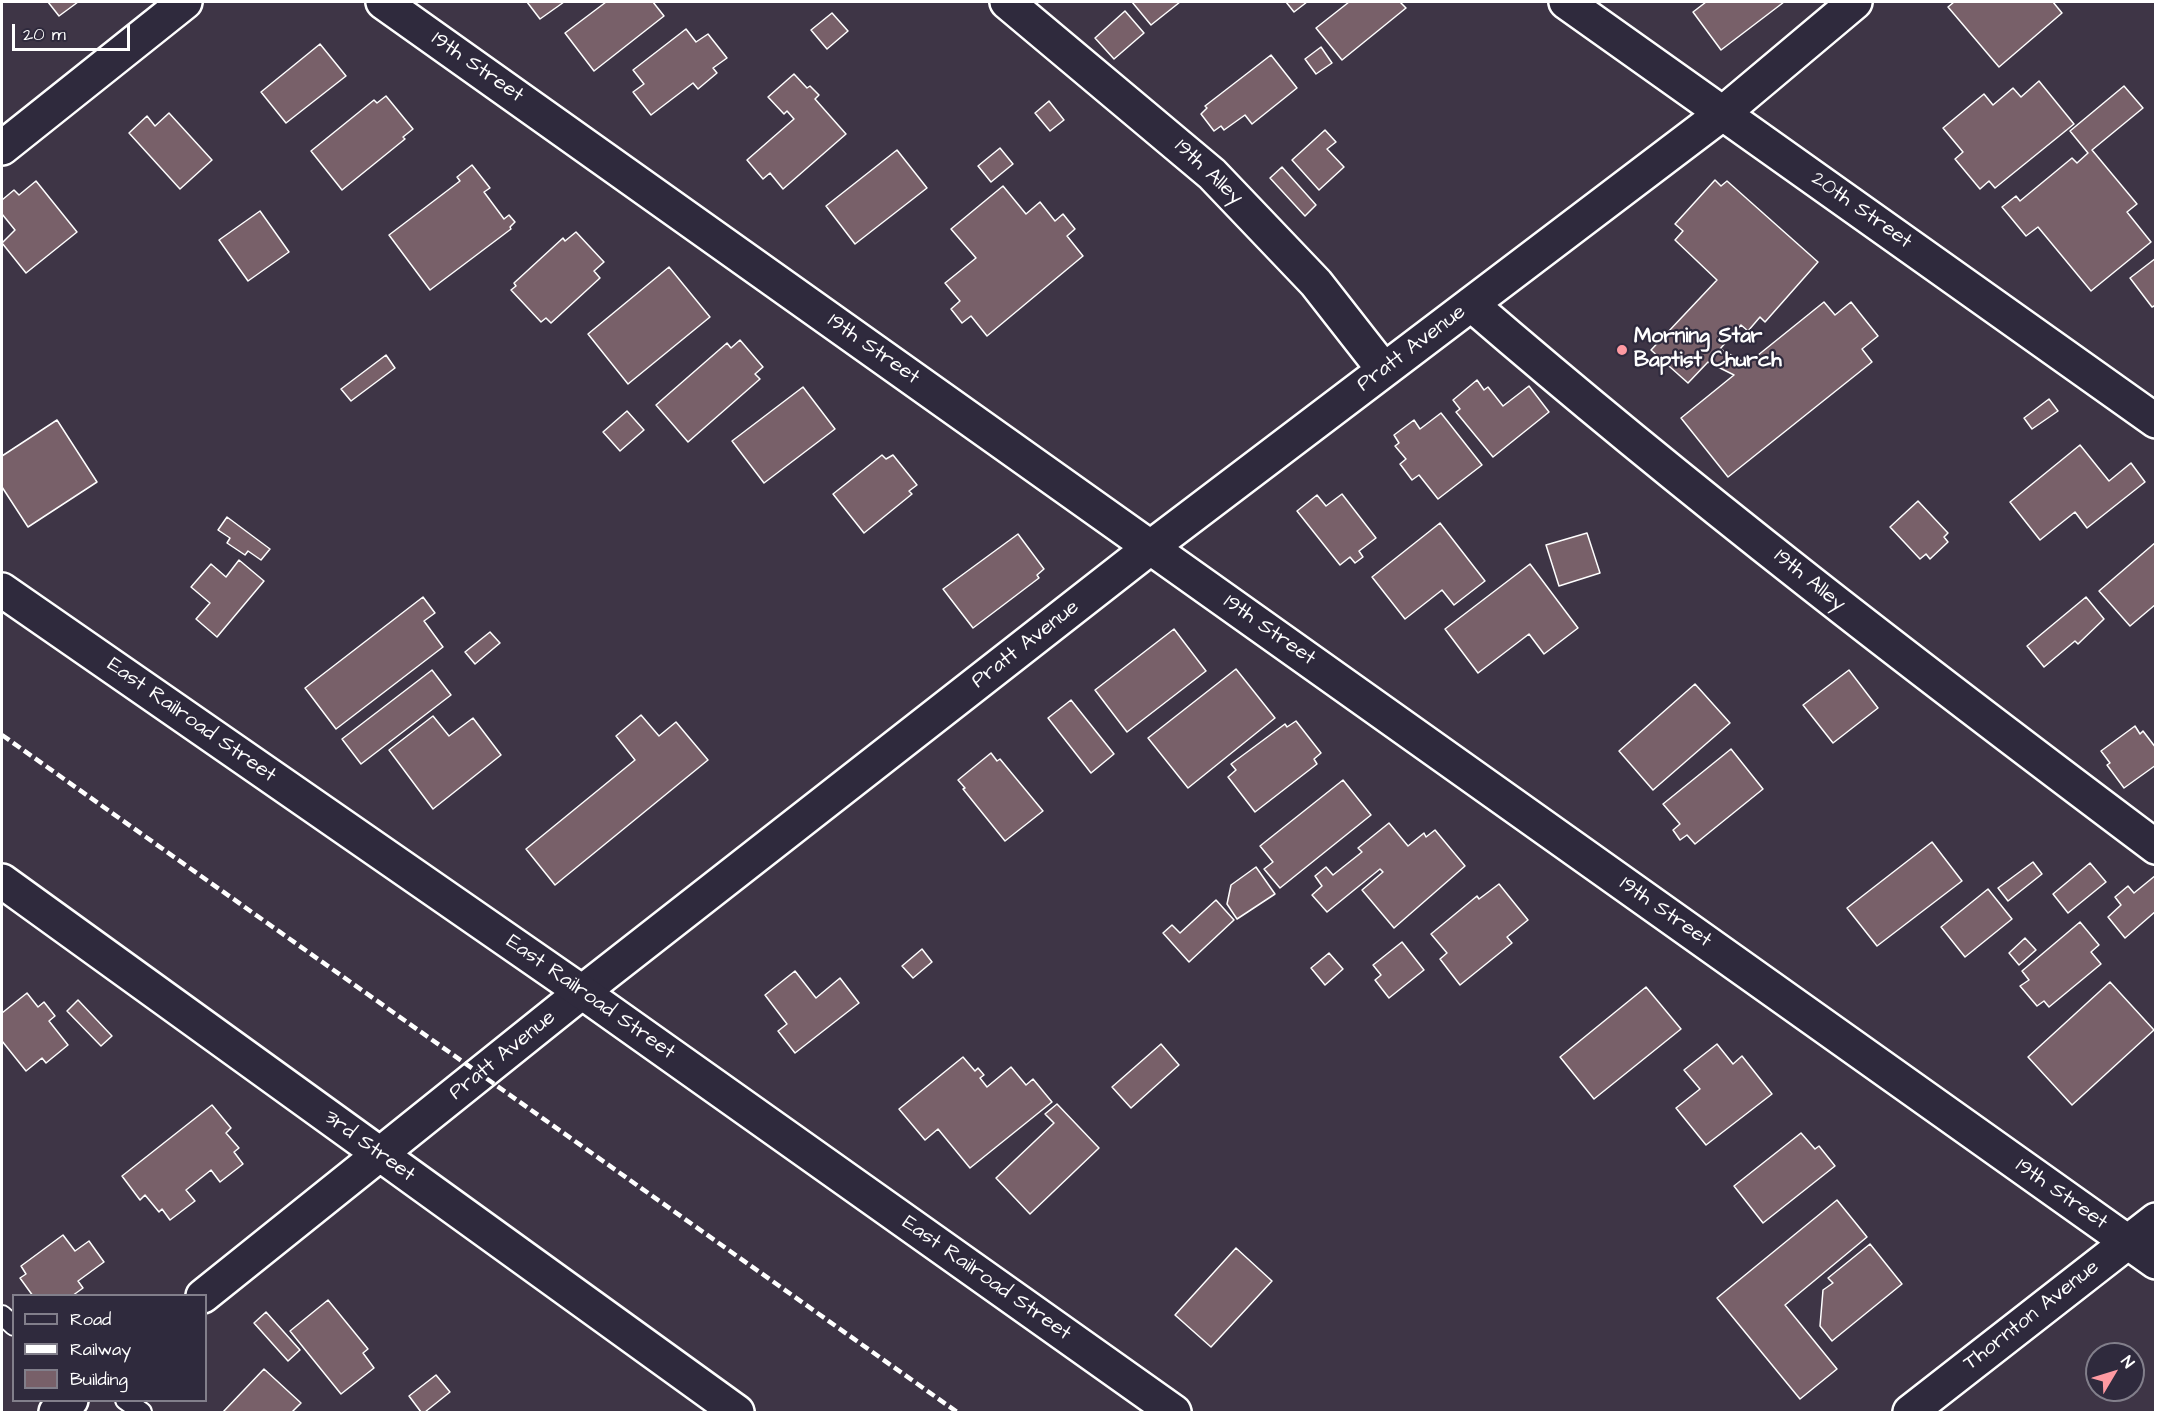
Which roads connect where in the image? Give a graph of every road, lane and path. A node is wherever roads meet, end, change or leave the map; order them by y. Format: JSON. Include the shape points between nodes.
{"nodes":[{"id":1,"x":185,"y":2,"type":"edge"},
{"id":2,"x":383,"y":2,"type":"edge"},
{"id":3,"x":1007,"y":2,"type":"edge"},
{"id":4,"x":1566,"y":2,"type":"edge"},
{"id":5,"x":1855,"y":2,"type":"edge"},
{"id":6,"x":1723,"y":113,"type":"junction"},
{"id":7,"x":2,"y":148,"type":"edge"},
{"id":8,"x":1472,"y":304,"type":"junction"},
{"id":9,"x":1384,"y":370,"type":"junction"},
{"id":10,"x":2156,"y":421,"type":"edge"},
{"id":11,"x":1151,"y":547,"type":"junction"},
{"id":12,"x":2,"y":590,"type":"edge"},
{"id":13,"x":2156,"y":847,"type":"edge"},
{"id":14,"x":2,"y":881,"type":"edge"},
{"id":15,"x":582,"y":992,"type":"junction"},
{"id":16,"x":380,"y":1155,"type":"junction"},
{"id":17,"x":2156,"y":1220,"type":"edge"},
{"id":18,"x":2127,"y":1242,"type":"junction"},
{"id":19,"x":2156,"y":1262,"type":"edge"},
{"id":20,"x":206,"y":1294,"type":"edge"},
{"id":21,"x":70,"y":1402,"type":"edge"},
{"id":22,"x":126,"y":1402,"type":"edge"},
{"id":23,"x":56,"y":1413,"type":"edge"},
{"id":24,"x":142,"y":1413,"type":"edge"},
{"id":25,"x":736,"y":1413,"type":"edge"},
{"id":26,"x":1174,"y":1413,"type":"edge"},
{"id":27,"x":1910,"y":1413,"type":"edge"}],
"edges":[{"from":1,"to":7,"type":"street"},
{"from":2,"to":11,"type":"street","name":"19th Street"},
{"from":3,"to":9,"type":"street","name":"19th Alley","via":[[1212,174],[1316,283]]},
{"from":4,"to":6,"type":"street","name":"20th Street"},
{"from":5,"to":6,"type":"street","name":"Pratt Avenue"},
{"from":6,"to":8,"type":"street","name":"Pratt Avenue"},
{"from":6,"to":10,"type":"street","name":"20th Street"},
{"from":8,"to":9,"type":"street","name":"Pratt Avenue"},
{"from":8,"to":13,"type":"street","name":"19th Alley","via":[[1590,407],[1911,662]]},
{"from":9,"to":11,"type":"street","name":"Pratt Avenue"},
{"from":11,"to":15,"type":"street","name":"Pratt Avenue"},
{"from":11,"to":18,"type":"street","name":"19th Street"},
{"from":12,"to":15,"type":"street","name":"East Railroad Street"},
{"from":14,"to":16,"type":"street","name":"3rd Street"},
{"from":15,"to":16,"type":"street","name":"Pratt Avenue"},
{"from":15,"to":26,"type":"street","name":"East Railroad Street"},
{"from":16,"to":20,"type":"street","name":"Pratt Avenue"},
{"from":16,"to":25,"type":"street","name":"3rd Street"},
{"from":17,"to":18,"type":"street","name":"Thornton Avenue"},
{"from":18,"to":19,"type":"street","name":"19th Street"},
{"from":18,"to":27,"type":"street","name":"Thornton Avenue"},
{"from":21,"to":23,"type":"street"},
{"from":22,"to":24,"type":"lane"}]}
